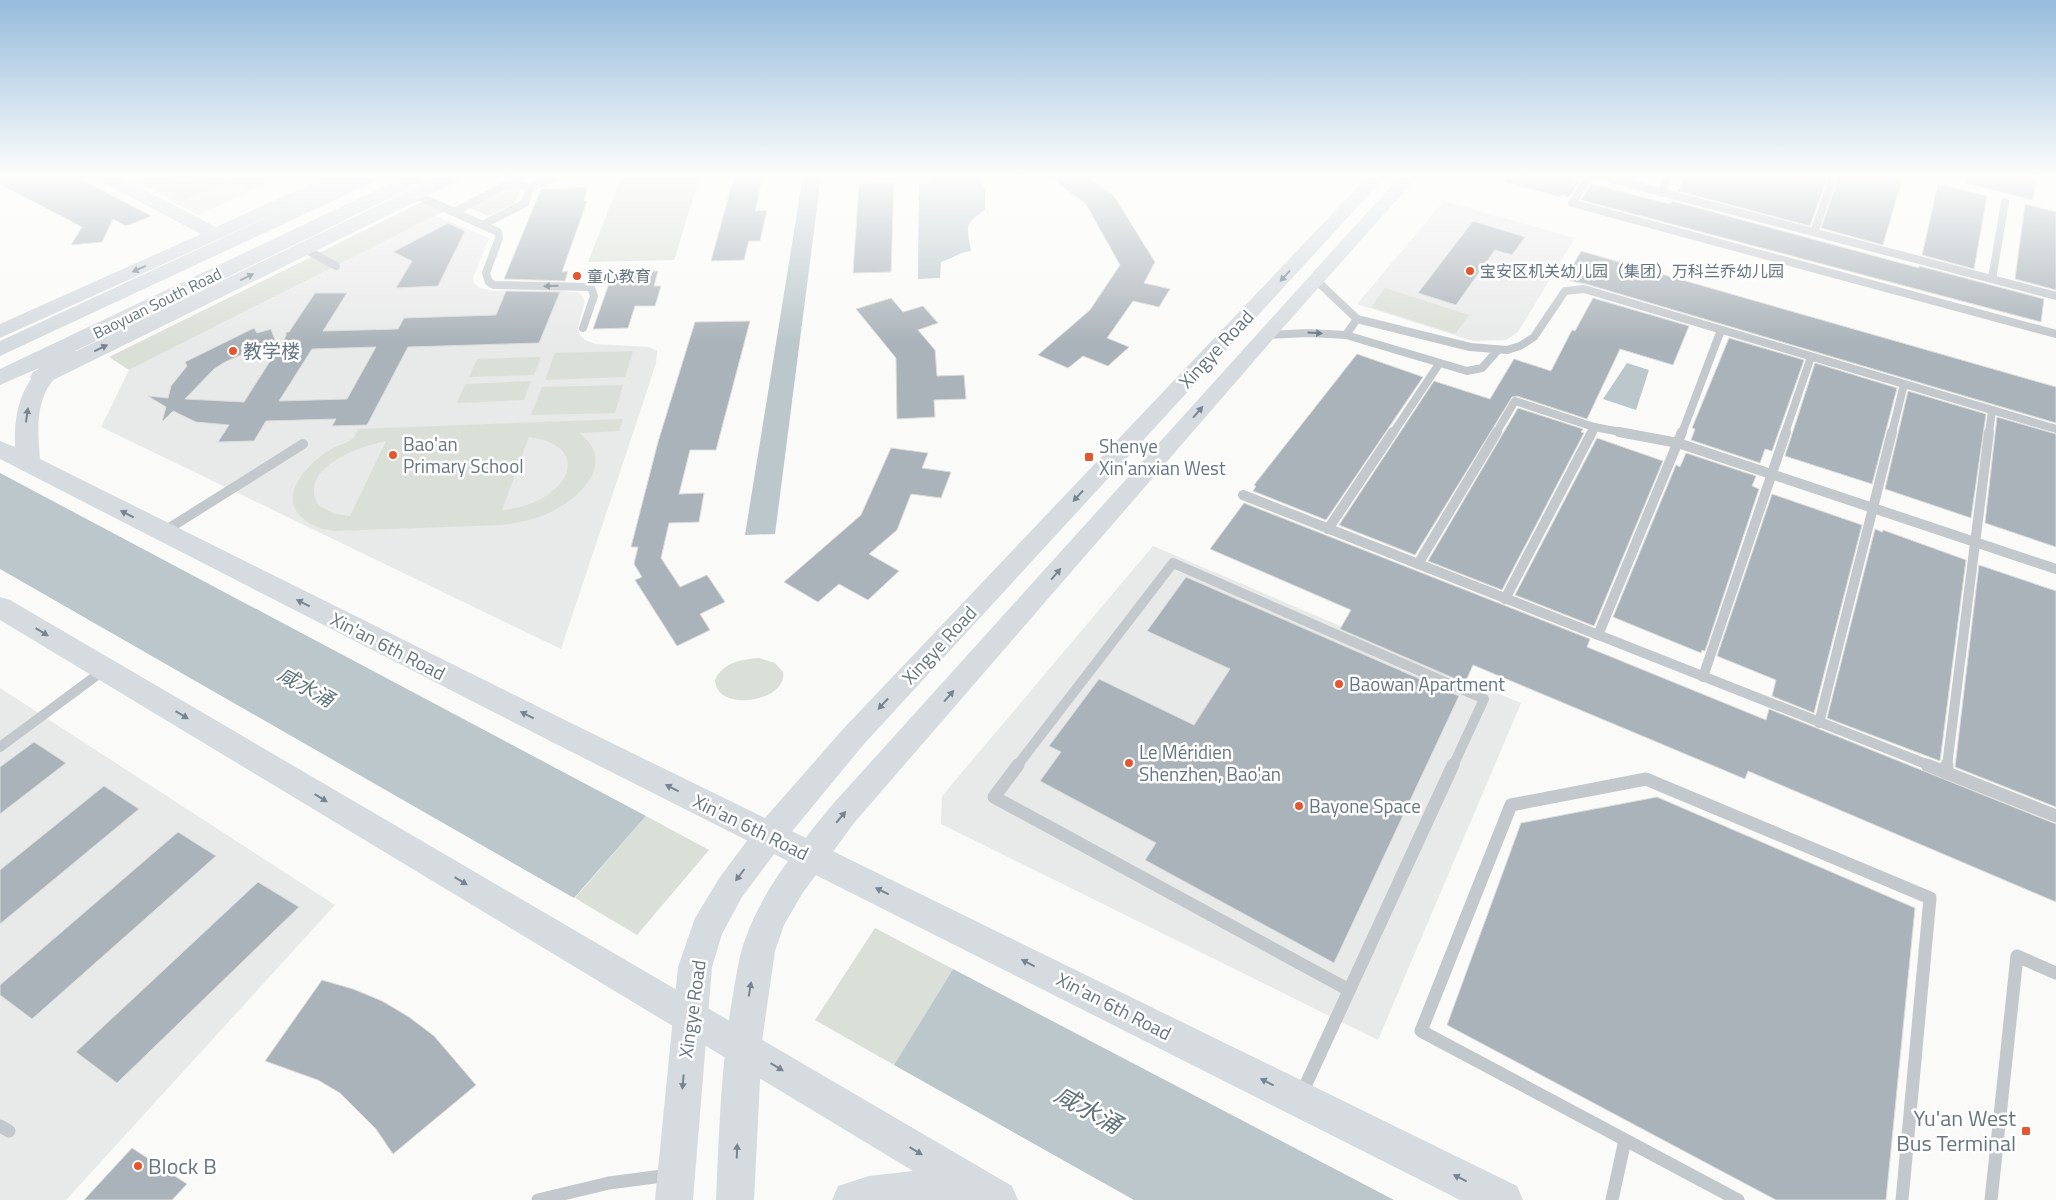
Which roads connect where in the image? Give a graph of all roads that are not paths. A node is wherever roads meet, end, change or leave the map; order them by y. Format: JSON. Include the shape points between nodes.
{"nodes":[{"id":1,"x":212,"y":232,"type":"edge"},
{"id":2,"x":220,"y":232,"type":"edge"},
{"id":3,"x":252,"y":232,"type":"edge"},
{"id":4,"x":314,"y":232,"type":"edge"},
{"id":5,"x":335,"y":232,"type":"edge"},
{"id":6,"x":495,"y":232,"type":"edge"},
{"id":7,"x":1326,"y":232,"type":"edge"},
{"id":8,"x":1359,"y":232,"type":"edge"},
{"id":9,"x":1679,"y":232,"type":"edge"},
{"id":10,"x":1814,"y":232,"type":"edge"},
{"id":11,"x":2001,"y":232,"type":"edge"},
{"id":12,"x":216,"y":234,"type":"junction"},
{"id":13,"x":305,"y":249,"type":"junction"},
{"id":14,"x":336,"y":266,"type":"dead end"},
{"id":15,"x":1992,"y":279,"type":"junction"},
{"id":16,"x":1316,"y":280,"type":"junction"},
{"id":17,"x":2056,"y":296,"type":"edge"},
{"id":18,"x":1357,"y":319,"type":"junction"},
{"id":19,"x":49,"y":327,"type":"junction"},
{"id":20,"x":583,"y":328,"type":"dead end"},
{"id":21,"x":1720,"y":330,"type":"junction"},
{"id":22,"x":0,"y":332,"type":"edge"},
{"id":23,"x":1266,"y":334,"type":"junction"},
{"id":24,"x":2056,"y":334,"type":"edge"},
{"id":25,"x":1346,"y":335,"type":"junction"},
{"id":26,"x":0,"y":341,"type":"edge"},
{"id":27,"x":76,"y":342,"type":"junction"},
{"id":28,"x":1221,"y":344,"type":"junction"},
{"id":29,"x":0,"y":349,"type":"edge"},
{"id":30,"x":1498,"y":350,"type":"junction"},
{"id":31,"x":1249,"y":354,"type":"junction"},
{"id":32,"x":1811,"y":356,"type":"junction"},
{"id":33,"x":1440,"y":364,"type":"junction"},
{"id":34,"x":41,"y":377,"type":"junction"},
{"id":35,"x":0,"y":378,"type":"edge"},
{"id":36,"x":1904,"y":384,"type":"junction"},
{"id":37,"x":1992,"y":410,"type":"junction"},
{"id":38,"x":1594,"y":427,"type":"junction"},
{"id":39,"x":2056,"y":429,"type":"edge"},
{"id":40,"x":1678,"y":443,"type":"junction"},
{"id":41,"x":303,"y":444,"type":"dead end"},
{"id":42,"x":0,"y":449,"type":"edge"},
{"id":43,"x":28,"y":464,"type":"junction"},
{"id":44,"x":1771,"y":474,"type":"junction"},
{"id":45,"x":1243,"y":495,"type":"dead end"},
{"id":46,"x":1873,"y":508,"type":"junction"},
{"id":47,"x":1328,"y":529,"type":"junction"},
{"id":48,"x":162,"y":532,"type":"junction"},
{"id":49,"x":1977,"y":542,"type":"junction"},
{"id":50,"x":1418,"y":564,"type":"junction"},
{"id":51,"x":2056,"y":569,"type":"edge"},
{"id":52,"x":1505,"y":598,"type":"junction"},
{"id":53,"x":0,"y":607,"type":"edge"},
{"id":54,"x":1598,"y":635,"type":"junction"},
{"id":55,"x":105,"y":669,"type":"junction"},
{"id":56,"x":1703,"y":677,"type":"junction"},
{"id":57,"x":1819,"y":723,"type":"junction"},
{"id":58,"x":0,"y":748,"type":"edge"},
{"id":59,"x":1946,"y":773,"type":"junction"},
{"id":60,"x":2056,"y":816,"type":"edge"},
{"id":61,"x":769,"y":836,"type":"junction"},
{"id":62,"x":810,"y":855,"type":"junction"},
{"id":63,"x":2056,"y":973,"type":"edge"},
{"id":64,"x":1349,"y":990,"type":"junction"},
{"id":65,"x":689,"y":1016,"type":"junction"},
{"id":66,"x":743,"y":1047,"type":"junction"},
{"id":67,"x":1300,"y":1098,"type":"junction"},
{"id":68,"x":1625,"y":1140,"type":"junction"},
{"id":69,"x":675,"y":1187,"type":"edge"},
{"id":70,"x":538,"y":1200,"type":"edge"},
{"id":71,"x":735,"y":1200,"type":"edge"},
{"id":72,"x":852,"y":1200,"type":"edge"},
{"id":73,"x":987,"y":1200,"type":"edge"},
{"id":74,"x":998,"y":1200,"type":"edge"},
{"id":75,"x":1503,"y":1200,"type":"edge"},
{"id":76,"x":1612,"y":1200,"type":"edge"},
{"id":77,"x":1738,"y":1200,"type":"edge"},
{"id":78,"x":1902,"y":1200,"type":"edge"},
{"id":79,"x":1992,"y":1200,"type":"edge"}],
"edges":[{"from":1,"to":12,"type":"main road"},
{"from":2,"to":12,"type":"main road"},
{"from":3,"to":19,"type":"main road","name":"Baoyuan South Road"},
{"from":4,"to":27,"type":"main road","name":"Baoyuan South Road"},
{"from":5,"to":13,"type":"main road"},
{"from":20,"to":6,"type":"lane","one_way":true,"via":[[594,296],[591,287],[513,287],[490,282],[486,273],[500,235]]},
{"from":7,"to":28,"type":"main road","name":"Xingye Road","one_way":true},
{"from":8,"to":16,"type":"main road","name":"Xingye Road"},
{"from":9,"to":24,"type":"lane"},
{"from":10,"to":15,"type":"lane"},
{"from":11,"to":15,"type":"lane"},
{"from":12,"to":22,"type":"main road","one_way":true},
{"from":13,"to":14,"type":"lane"},
{"from":34,"to":13,"type":"main road","one_way":true},
{"from":15,"to":17,"type":"lane"},
{"from":16,"to":18,"type":"lane"},
{"from":16,"to":23,"type":"main road","name":"Xingye Road"},
{"from":18,"to":25,"type":"lane"},
{"from":18,"to":30,"type":"lane","via":[[1470,347]]},
{"from":19,"to":26,"type":"main road"},
{"from":19,"to":29,"type":"main road","name":"Baoyuan South Road"},
{"from":21,"to":30,"type":"lane","via":[[1584,289],[1565,291],[1534,337],[1520,346]]},
{"from":21,"to":32,"type":"lane"},
{"from":21,"to":40,"type":"lane"},
{"from":23,"to":25,"type":"lane","one_way":true},
{"from":23,"to":31,"type":"main road","name":"Xingye Road"},
{"from":25,"to":33,"type":"lane"},
{"from":27,"to":34,"type":"main road"},
{"from":27,"to":35,"type":"main road","name":"Baoyuan South Road"},
{"from":28,"to":31,"type":"main road","via":[[1221,351],[1228,356],[1238,358]]},
{"from":28,"to":61,"type":"main road","name":"Xingye Road","one_way":true,"via":[[860,729]]},
{"from":30,"to":33,"type":"lane","via":[[1487,366],[1475,371]]},
{"from":62,"to":31,"type":"main road","name":"Xingye Road","one_way":true},
{"from":32,"to":36,"type":"lane"},
{"from":32,"to":44,"type":"lane"},
{"from":33,"to":47,"type":"lane"},
{"from":43,"to":34,"type":"main road","one_way":true,"via":[[25,417]]},
{"from":36,"to":37,"type":"lane"},
{"from":36,"to":46,"type":"lane"},
{"from":37,"to":39,"type":"lane"},
{"from":37,"to":49,"type":"lane"},
{"from":38,"to":40,"type":"lane"},
{"from":38,"to":50,"type":"lane","via":[[1515,401]]},
{"from":38,"to":52,"type":"lane"},
{"from":40,"to":44,"type":"lane"},
{"from":40,"to":54,"type":"lane"},
{"from":41,"to":48,"type":"lane"},
{"from":42,"to":43,"type":"main road","name":"Xin'an 6th Road"},
{"from":48,"to":43,"type":"main road","name":"Xin'an 6th Road","one_way":true},
{"from":44,"to":46,"type":"lane"},
{"from":44,"to":56,"type":"lane"},
{"from":45,"to":47,"type":"lane"},
{"from":46,"to":49,"type":"lane"},
{"from":46,"to":57,"type":"lane"},
{"from":47,"to":50,"type":"lane"},
{"from":61,"to":48,"type":"main road","name":"Xin'an 6th Road","one_way":true},
{"from":49,"to":51,"type":"lane"},
{"from":49,"to":59,"type":"lane"},
{"from":50,"to":52,"type":"lane"},
{"from":52,"to":54,"type":"lane"},
{"from":53,"to":55,"type":"main road","one_way":true},
{"from":54,"to":56,"type":"lane"},
{"from":55,"to":58,"type":"lane"},
{"from":55,"to":65,"type":"main road","one_way":true},
{"from":56,"to":57,"type":"lane"},
{"from":57,"to":59,"type":"lane"},
{"from":59,"to":60,"type":"lane"},
{"from":61,"to":62,"type":"main road","name":"Xin'an 6th Road"},
{"from":61,"to":65,"type":"main road","name":"Xingye Road","one_way":true,"via":[[731,887],[707,929],[695,967]]},
{"from":66,"to":62,"type":"main road","name":"Xingye Road","one_way":true,"via":[[755,961],[764,930]]},
{"from":67,"to":62,"type":"main road","name":"Xin'an 6th Road","one_way":true},
{"from":63,"to":79,"type":"lane","via":[[2017,956]]},
{"from":64,"to":64,"type":"lane","via":[[1484,700],[1173,563],[994,797]]},
{"from":64,"to":67,"type":"lane"},
{"from":65,"to":66,"type":"main road"},
{"from":65,"to":69,"type":"main road","name":"Xingye Road","one_way":true},
{"from":71,"to":66,"type":"main road","name":"Xingye Road","one_way":true},
{"from":66,"to":74,"type":"main road","one_way":true},
{"from":75,"to":67,"type":"main road","name":"Xin'an 6th Road","one_way":true},
{"from":68,"to":76,"type":"lane"},
{"from":68,"to":77,"type":"lane"},
{"from":68,"to":78,"type":"lane","via":[[1421,1031],[1511,805],[1646,779],[1930,898]]},
{"from":69,"to":70,"type":"lane","via":[[609,1183]]},
{"from":72,"to":73,"type":"main road","via":[[936,1191]]}]}
